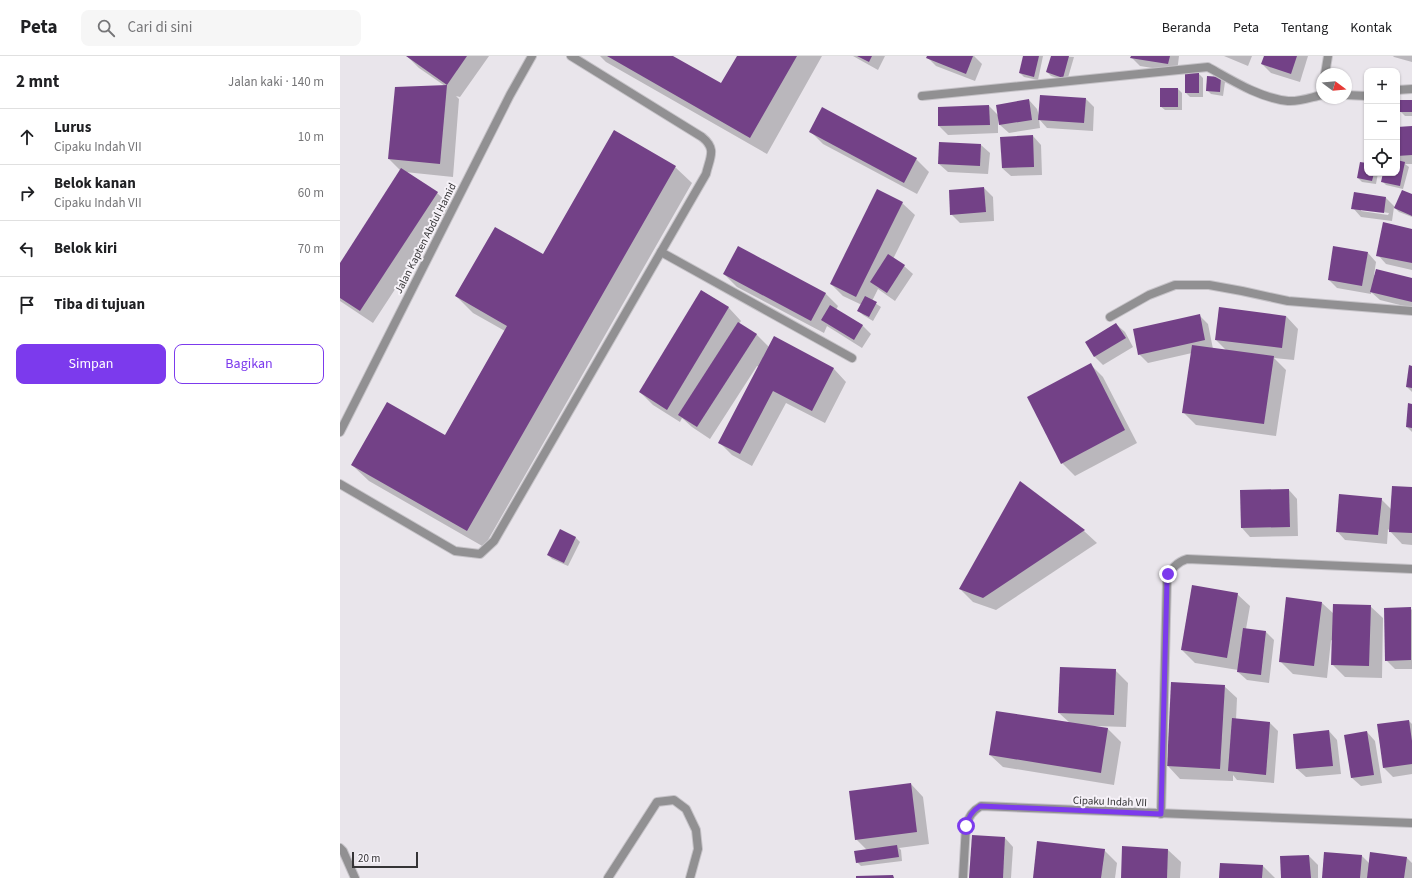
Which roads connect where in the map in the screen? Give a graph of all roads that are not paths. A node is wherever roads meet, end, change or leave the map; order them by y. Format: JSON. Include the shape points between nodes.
{"nodes":[{"id":1,"x":532,"y":56,"type":"edge"},
{"id":2,"x":571,"y":56,"type":"edge"},
{"id":3,"x":1328,"y":56,"type":"edge"},
{"id":4,"x":1326,"y":68,"type":"edge"},
{"id":5,"x":1412,"y":89,"type":"edge"},
{"id":6,"x":1400,"y":90,"type":"edge"},
{"id":7,"x":1352,"y":95,"type":"edge"},
{"id":8,"x":922,"y":96,"type":"dead end"},
{"id":9,"x":1316,"y":96,"type":"edge"},
{"id":10,"x":1364,"y":96,"type":"edge"},
{"id":11,"x":661,"y":252,"type":"junction"},
{"id":12,"x":1412,"y":311,"type":"edge"},
{"id":13,"x":1110,"y":317,"type":"dead end"},
{"id":14,"x":852,"y":358,"type":"dead end"},
{"id":15,"x":340,"y":432,"type":"edge"},
{"id":16,"x":340,"y":484,"type":"edge"},
{"id":17,"x":1412,"y":569,"type":"edge"},
{"id":18,"x":1161,"y":814,"type":"junction"},
{"id":19,"x":1412,"y":823,"type":"edge"},
{"id":20,"x":340,"y":848,"type":"edge"},
{"id":21,"x":355,"y":878,"type":"edge"},
{"id":22,"x":608,"y":878,"type":"edge"},
{"id":23,"x":690,"y":878,"type":"edge"},
{"id":24,"x":963,"y":878,"type":"edge"}],
"edges":[{"from":1,"to":15,"type":"street","name":"Jalan Kapten Abdul Hamid"},
{"from":2,"to":11,"type":"street","via":[[709,142],[712,151],[706,174]]},
{"from":3,"to":4,"type":"street"},
{"from":5,"to":6,"type":"street"},
{"from":7,"to":10,"type":"street"},
{"from":8,"to":9,"type":"street","via":[[1208,67],[1246,88],[1276,98],[1290,101]]},
{"from":11,"to":14,"type":"street"},
{"from":11,"to":16,"type":"street","via":[[494,541],[480,554],[455,551]]},
{"from":12,"to":13,"type":"street","via":[[1288,301],[1242,290],[1175,285],[1149,295]]},
{"from":17,"to":18,"type":"street","via":[[1187,559],[1180,561],[1168,574],[1167,580]]},
{"from":18,"to":19,"type":"street","name":"Cipaku Indah VII"},
{"from":18,"to":24,"type":"street","name":"Cipaku Indah VII","via":[[980,806],[972,813],[966,826]]},
{"from":20,"to":21,"type":"street"},
{"from":22,"to":23,"type":"street","via":[[657,802],[674,800],[686,809],[696,830],[698,849]]}]}
